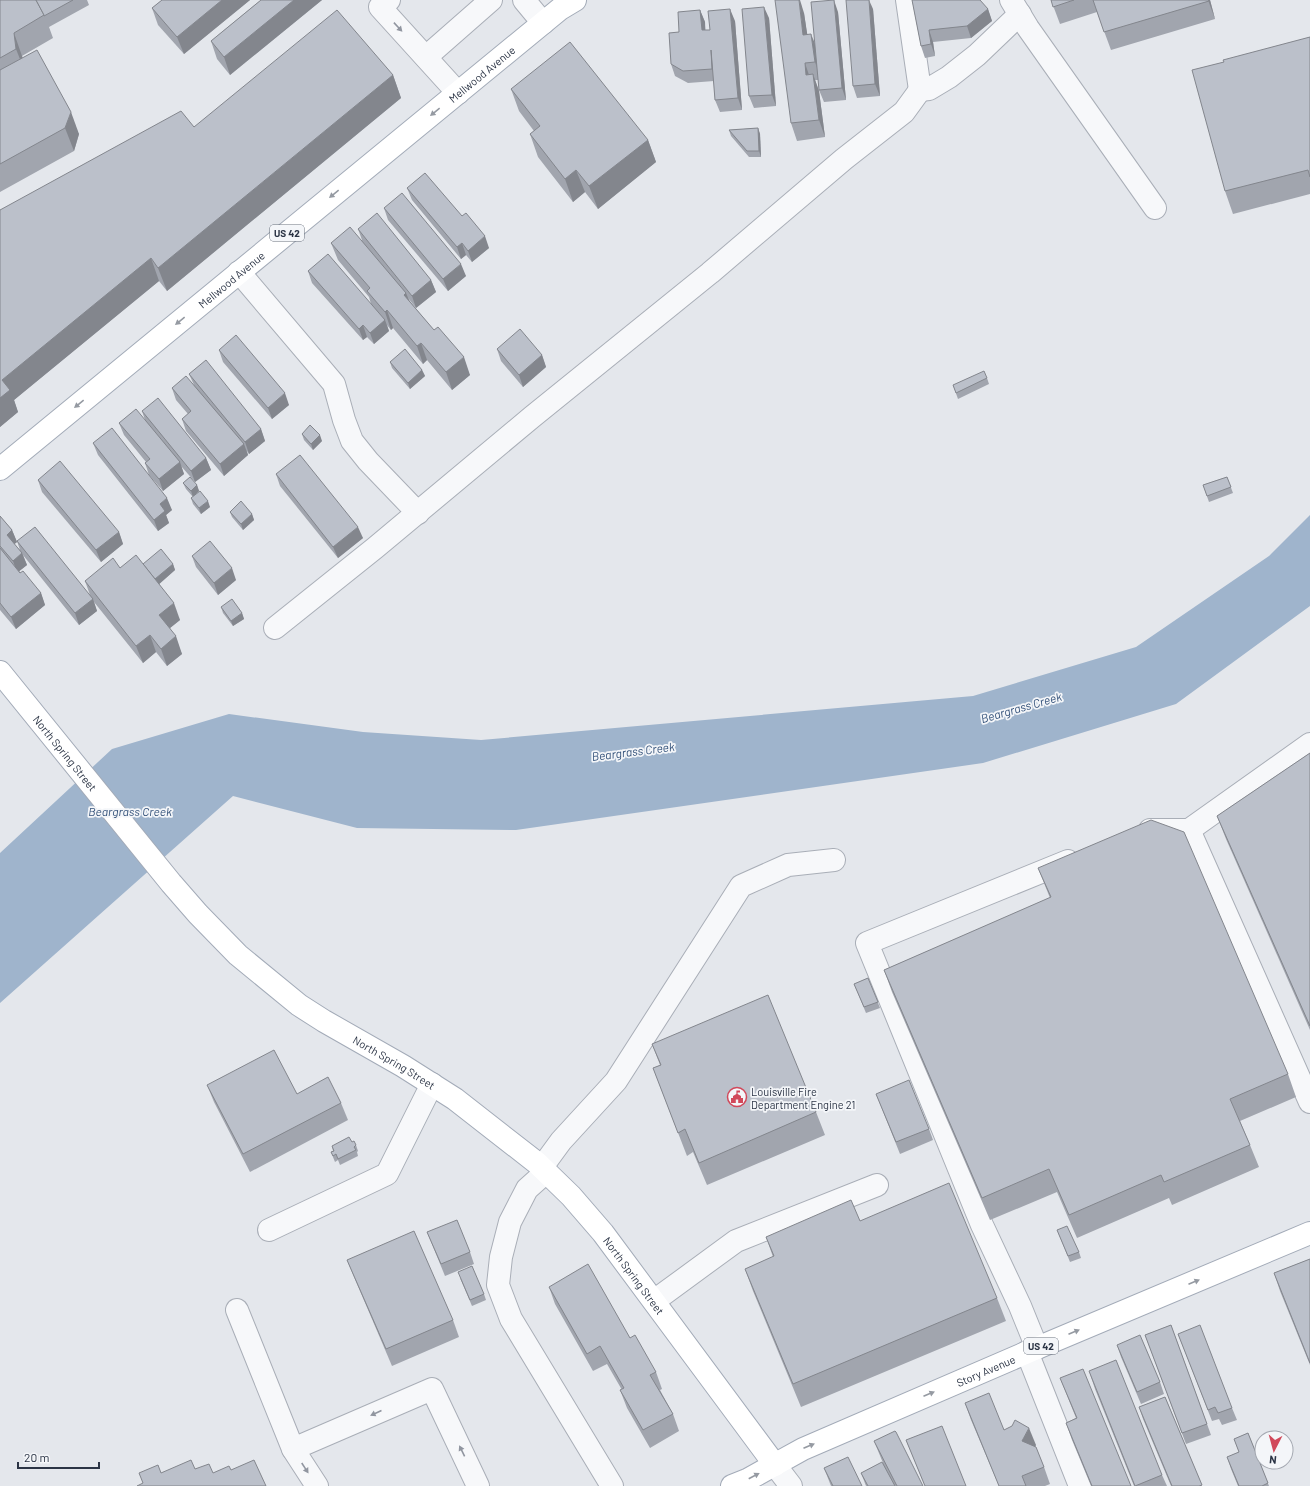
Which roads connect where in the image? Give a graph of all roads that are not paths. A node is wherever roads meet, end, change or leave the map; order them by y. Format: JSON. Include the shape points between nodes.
{"nodes":[{"id":1,"x":389,"y":0,"type":"edge"},
{"id":2,"x":491,"y":0,"type":"edge"},
{"id":3,"x":524,"y":0,"type":"edge"},
{"id":4,"x":574,"y":0,"type":"edge"},
{"id":5,"x":907,"y":0,"type":"edge"},
{"id":6,"x":1015,"y":7,"type":"edge"},
{"id":7,"x":543,"y":23,"type":"junction"},
{"id":8,"x":426,"y":57,"type":"junction"},
{"id":9,"x":920,"y":90,"type":"junction"},
{"id":10,"x":458,"y":93,"type":"junction"},
{"id":11,"x":1156,"y":208,"type":"dead end"},
{"id":12,"x":240,"y":272,"type":"junction"},
{"id":13,"x":0,"y":469,"type":"edge"},
{"id":14,"x":418,"y":513,"type":"junction"},
{"id":15,"x":275,"y":628,"type":"dead end"},
{"id":16,"x":0,"y":672,"type":"edge"},
{"id":17,"x":1310,"y":744,"type":"edge"},
{"id":18,"x":1189,"y":830,"type":"junction"},
{"id":19,"x":1128,"y":836,"type":"edge"},
{"id":20,"x":1084,"y":854,"type":"edge"},
{"id":21,"x":834,"y":860,"type":"dead end"},
{"id":22,"x":432,"y":1084,"type":"junction"},
{"id":23,"x":1310,"y":1102,"type":"edge"},
{"id":24,"x":544,"y":1170,"type":"junction"},
{"id":25,"x":878,"y":1185,"type":"dead end"},
{"id":26,"x":269,"y":1230,"type":"dead end"},
{"id":27,"x":1310,"y":1233,"type":"edge"},
{"id":28,"x":654,"y":1301,"type":"junction"},
{"id":29,"x":237,"y":1310,"type":"dead end"},
{"id":30,"x":1032,"y":1350,"type":"junction"},
{"id":31,"x":293,"y":1449,"type":"junction"},
{"id":32,"x":775,"y":1465,"type":"junction"},
{"id":33,"x":317,"y":1486,"type":"edge"},
{"id":34,"x":478,"y":1486,"type":"edge"},
{"id":35,"x":612,"y":1486,"type":"edge"},
{"id":36,"x":732,"y":1486,"type":"edge"},
{"id":37,"x":791,"y":1486,"type":"edge"},
{"id":38,"x":1080,"y":1486,"type":"edge"}],
"edges":[{"from":1,"to":8,"type":"street","one_way":true,"via":[[380,7]]},
{"from":2,"to":8,"type":"street"},
{"from":3,"to":7,"type":"street"},
{"from":4,"to":7,"type":"main road","name":"Mellwood Avenue","number":"US 42"},
{"from":5,"to":9,"type":"street"},
{"from":6,"to":9,"type":"street","via":[[977,55],[949,77],[929,89]]},
{"from":6,"to":11,"type":"street"},
{"from":7,"to":10,"type":"main road","name":"Mellwood Avenue","number":"US 42"},
{"from":8,"to":10,"type":"street"},
{"from":9,"to":14,"type":"street","via":[[904,112]]},
{"from":10,"to":12,"type":"main road","name":"Mellwood Avenue","number":"US 42","one_way":true},
{"from":12,"to":13,"type":"main road","name":"Mellwood Avenue","number":"US 42","one_way":true},
{"from":12,"to":14,"type":"street","via":[[334,384],[352,442]]},
{"from":14,"to":15,"type":"street"},
{"from":16,"to":22,"type":"main road","name":"North Spring Street","via":[[171,883],[238,955],[299,1004]]},
{"from":17,"to":18,"type":"street"},
{"from":18,"to":19,"type":"street","via":[[1142,831]]},
{"from":18,"to":23,"type":"street"},
{"from":20,"to":30,"type":"street","via":[[866,943],[982,1225],[1020,1306]]},
{"from":21,"to":24,"type":"street","via":[[788,865],[741,886],[616,1081],[561,1141]]},
{"from":22,"to":24,"type":"main road","name":"North Spring Street","via":[[455,1099]]},
{"from":22,"to":26,"type":"street","via":[[387,1174]]},
{"from":24,"to":28,"type":"main road","name":"North Spring Street","via":[[603,1233]]},
{"from":24,"to":35,"type":"street","via":[[527,1189],[510,1222],[501,1257],[498,1285],[511,1319]]},
{"from":25,"to":28,"type":"street","via":[[736,1241]]},
{"from":30,"to":27,"type":"main road","name":"Story Avenue","number":"US 42","one_way":true},
{"from":28,"to":32,"type":"main road","name":"North Spring Street"},
{"from":29,"to":31,"type":"street"},
{"from":32,"to":30,"type":"main road","name":"Story Avenue","number":"US 42","one_way":true,"via":[[803,1448]]},
{"from":30,"to":38,"type":"street"},
{"from":31,"to":33,"type":"street","one_way":true},
{"from":34,"to":31,"type":"street","one_way":true,"via":[[432,1389]]},
{"from":36,"to":32,"type":"main road","name":"Story Avenue","number":"US 42","one_way":true},
{"from":32,"to":37,"type":"street"}]}
